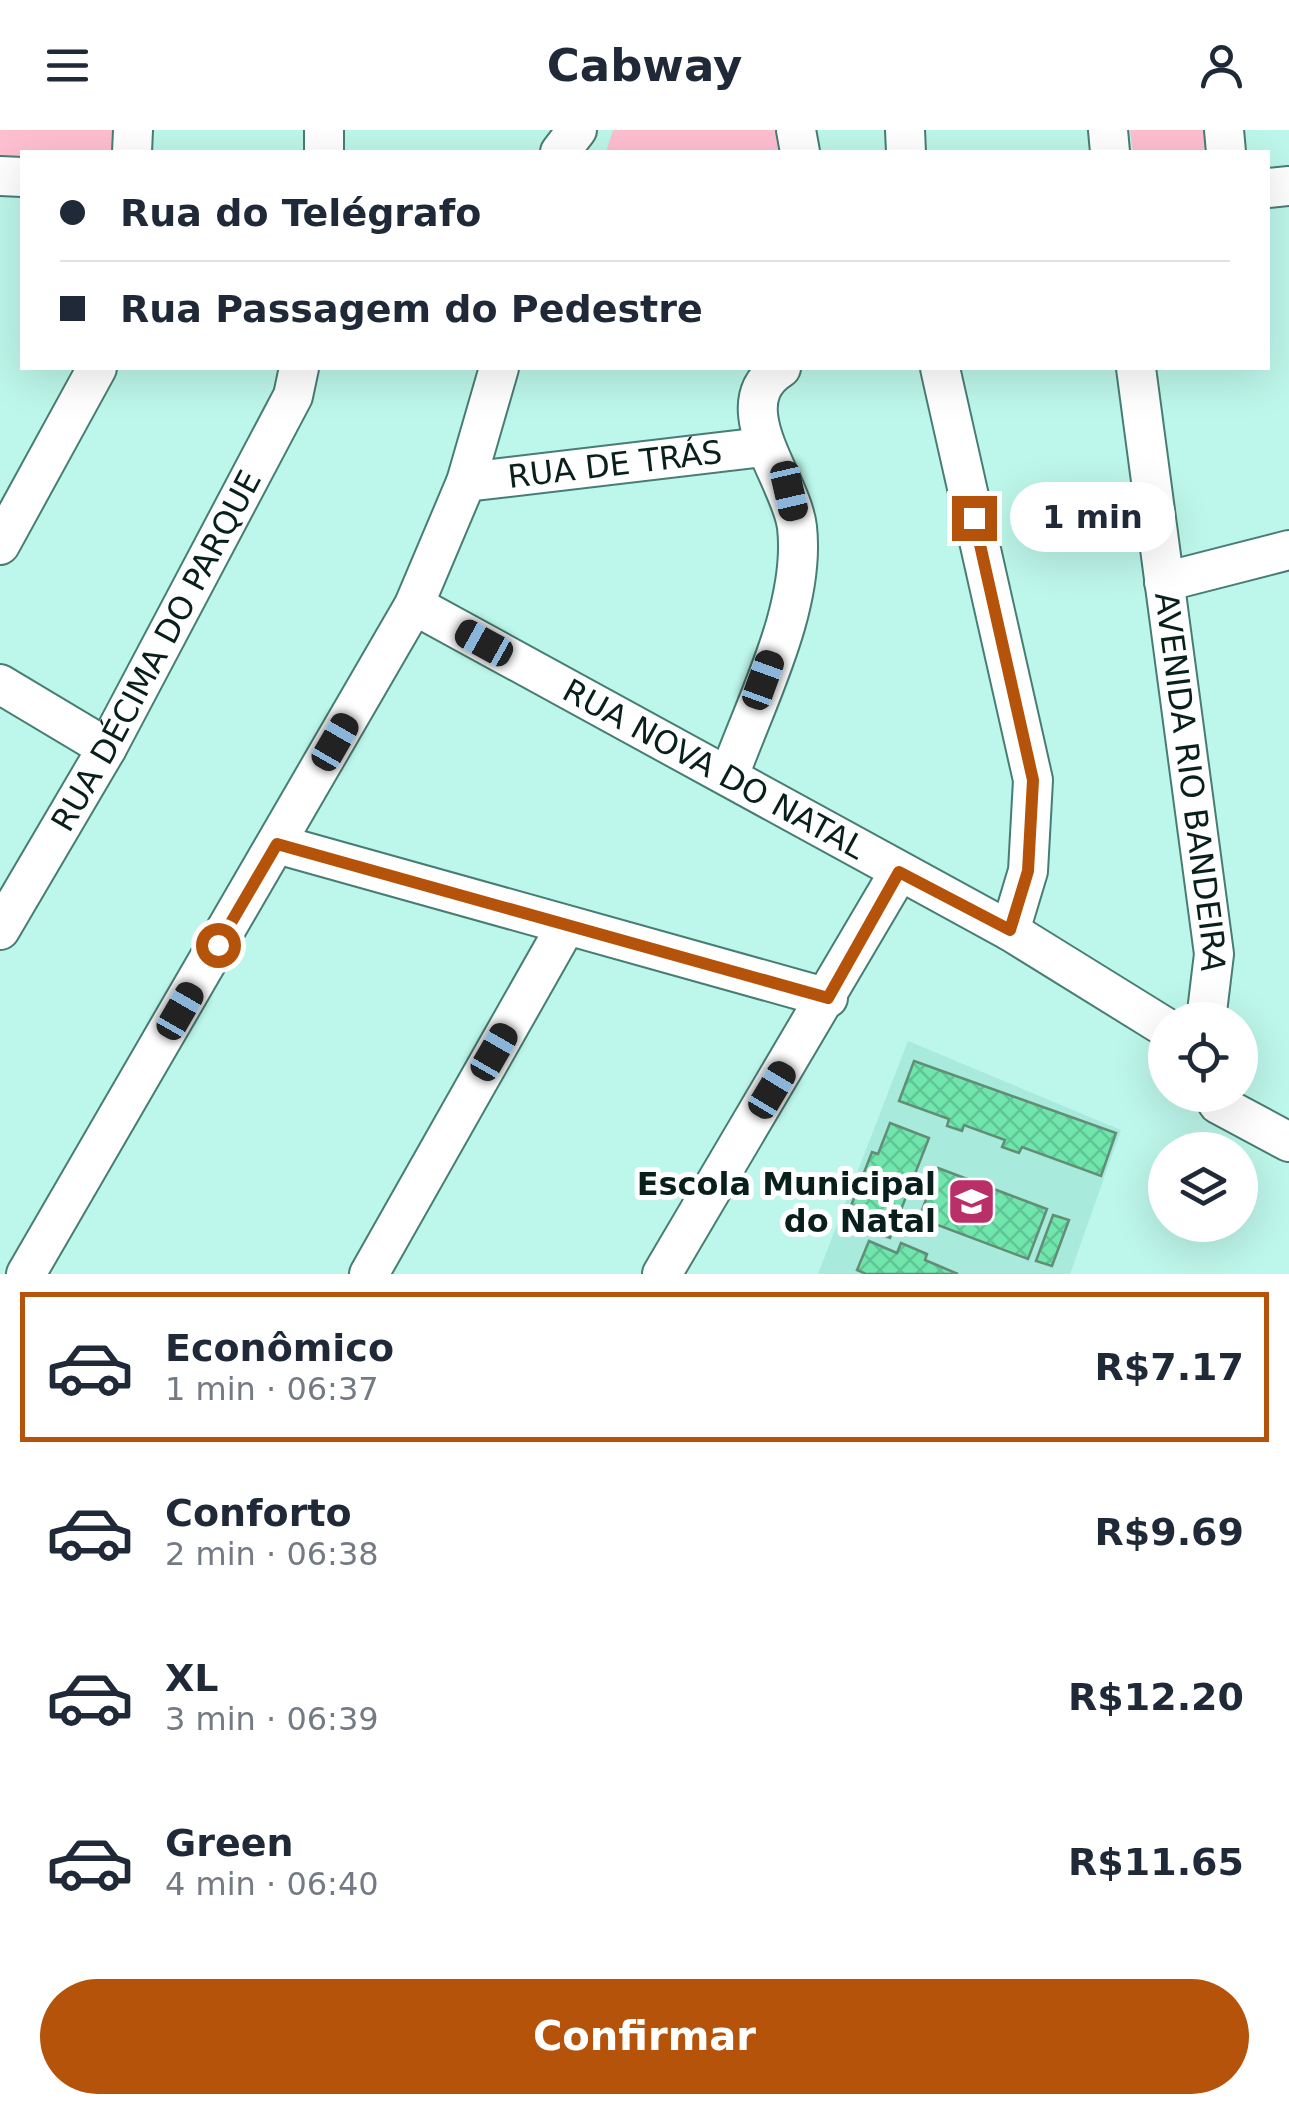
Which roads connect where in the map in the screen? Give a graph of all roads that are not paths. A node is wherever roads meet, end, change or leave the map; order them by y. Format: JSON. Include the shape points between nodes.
{"nodes":[{"id":1,"x":577,"y":130,"type":"edge"},
{"id":2,"x":562,"y":150,"type":"edge"},
{"id":3,"x":96,"y":370,"type":"edge"},
{"id":4,"x":299,"y":370,"type":"edge"},
{"id":5,"x":497,"y":370,"type":"edge"},
{"id":6,"x":778,"y":370,"type":"edge"},
{"id":7,"x":940,"y":370,"type":"edge"},
{"id":8,"x":1136,"y":370,"type":"edge"},
{"id":9,"x":762,"y":447,"type":"junction"},
{"id":10,"x":466,"y":482,"type":"junction"},
{"id":11,"x":0,"y":545,"type":"edge"},
{"id":12,"x":1289,"y":550,"type":"edge"},
{"id":13,"x":1164,"y":582,"type":"junction"},
{"id":14,"x":414,"y":605,"type":"junction"},
{"id":15,"x":0,"y":684,"type":"edge"},
{"id":16,"x":107,"y":748,"type":"junction"},
{"id":17,"x":728,"y":776,"type":"junction"},
{"id":18,"x":277,"y":844,"type":"junction"},
{"id":19,"x":899,"y":872,"type":"junction"},
{"id":20,"x":566,"y":926,"type":"junction"},
{"id":21,"x":0,"y":930,"type":"edge"},
{"id":22,"x":1010,"y":930,"type":"junction"},
{"id":23,"x":828,"y":998,"type":"junction"},
{"id":24,"x":1208,"y":1002,"type":"edge"},
{"id":25,"x":1148,"y":1016,"type":"edge"},
{"id":26,"x":1233,"y":1112,"type":"edge"},
{"id":27,"x":1289,"y":1142,"type":"edge"},
{"id":28,"x":26,"y":1274,"type":"edge"},
{"id":29,"x":369,"y":1274,"type":"edge"},
{"id":30,"x":662,"y":1274,"type":"edge"}],
"edges":[{"from":1,"to":2,"type":"street"},
{"from":3,"to":11,"type":"street"},
{"from":4,"to":16,"type":"street","name":"RUA DÉCIMA DO PARQUE","via":[[293,396]]},
{"from":5,"to":10,"type":"street"},
{"from":6,"to":9,"type":"street","via":[[767,377],[758,400]]},
{"from":7,"to":22,"type":"street","via":[[1033,780],[1028,871]]},
{"from":8,"to":13,"type":"street","name":"AVENIDA RIO BANDEIRA"},
{"from":9,"to":10,"type":"street","name":"RUA DE TRÁS"},
{"from":9,"to":17,"type":"street","via":[[789,491],[798,585]]},
{"from":10,"to":14,"type":"street"},
{"from":12,"to":13,"type":"street"},
{"from":13,"to":24,"type":"street","name":"AVENIDA RIO BANDEIRA","via":[[1214,954]]},
{"from":14,"to":17,"type":"street","name":"RUA NOVA DO NATAL"},
{"from":14,"to":18,"type":"street"},
{"from":15,"to":16,"type":"street"},
{"from":16,"to":21,"type":"street","name":"RUA DÉCIMA DO PARQUE"},
{"from":17,"to":19,"type":"street","name":"RUA NOVA DO NATAL"},
{"from":18,"to":20,"type":"street"},
{"from":18,"to":28,"type":"street"},
{"from":19,"to":22,"type":"street","name":"RUA NOVA DO NATAL"},
{"from":19,"to":23,"type":"street"},
{"from":20,"to":23,"type":"street"},
{"from":20,"to":29,"type":"street"},
{"from":22,"to":25,"type":"street","name":"RUA NOVA DO NATAL"},
{"from":23,"to":30,"type":"street"},
{"from":26,"to":27,"type":"street"}]}
